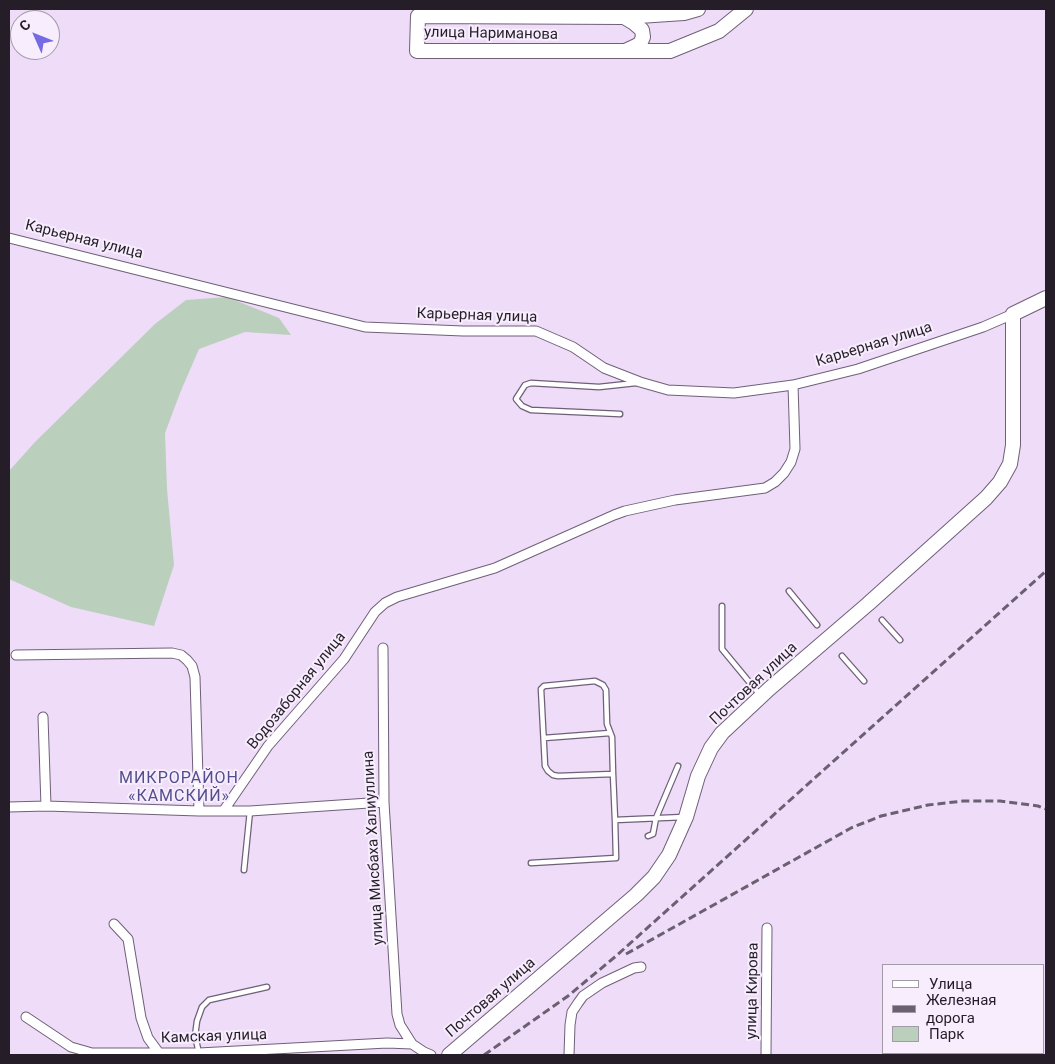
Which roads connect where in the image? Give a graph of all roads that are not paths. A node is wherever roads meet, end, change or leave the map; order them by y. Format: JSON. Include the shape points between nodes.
{"nodes":[{"id":1,"x":698,"y":9,"type":"edge"},
{"id":2,"x":746,"y":9,"type":"edge"},
{"id":3,"x":418,"y":12,"type":"edge"},
{"id":4,"x":555,"y":13,"type":"edge"},
{"id":5,"x":624,"y":17,"type":"junction"},
{"id":6,"x":622,"y":52,"type":"junction"},
{"id":7,"x":9,"y":238,"type":"edge"},
{"id":8,"x":1046,"y":298,"type":"edge"},
{"id":9,"x":1013,"y":314,"type":"junction"},
{"id":10,"x":640,"y":382,"type":"junction"},
{"id":11,"x":793,"y":385,"type":"junction"},
{"id":12,"x":620,"y":414,"type":"dead end"},
{"id":13,"x":789,"y":592,"type":"dead end"},
{"id":14,"x":722,"y":606,"type":"dead end"},
{"id":15,"x":882,"y":620,"type":"dead end"},
{"id":16,"x":817,"y":624,"type":"dead end"},
{"id":17,"x":900,"y":640,"type":"dead end"},
{"id":18,"x":383,"y":648,"type":"dead end"},
{"id":19,"x":16,"y":655,"type":"dead end"},
{"id":20,"x":842,"y":656,"type":"dead end"},
{"id":21,"x":864,"y":681,"type":"dead end"},
{"id":22,"x":761,"y":696,"type":"junction"},
{"id":23,"x":43,"y":717,"type":"dead end"},
{"id":24,"x":610,"y":733,"type":"junction"},
{"id":25,"x":544,"y":738,"type":"junction"},
{"id":26,"x":678,"y":766,"type":"dead end"},
{"id":27,"x":614,"y":774,"type":"junction"},
{"id":28,"x":384,"y":802,"type":"junction"},
{"id":29,"x":46,"y":806,"type":"junction"},
{"id":30,"x":9,"y":807,"type":"edge"},
{"id":31,"x":199,"y":810,"type":"junction"},
{"id":32,"x":224,"y":810,"type":"junction"},
{"id":33,"x":250,"y":811,"type":"junction"},
{"id":34,"x":686,"y":817,"type":"junction"},
{"id":35,"x":656,"y":818,"type":"junction"},
{"id":36,"x":616,"y":820,"type":"junction"},
{"id":37,"x":648,"y":836,"type":"dead end"},
{"id":38,"x":531,"y":863,"type":"dead end"},
{"id":39,"x":244,"y":870,"type":"dead end"},
{"id":40,"x":114,"y":924,"type":"dead end"},
{"id":41,"x":767,"y":928,"type":"dead end"},
{"id":42,"x":641,"y":967,"type":"dead end"},
{"id":43,"x":267,"y":987,"type":"dead end"},
{"id":44,"x":26,"y":1017,"type":"dead end"},
{"id":45,"x":412,"y":1044,"type":"junction"},
{"id":46,"x":159,"y":1053,"type":"junction"},
{"id":47,"x":199,"y":1053,"type":"junction"},
{"id":48,"x":431,"y":1055,"type":"edge"},
{"id":49,"x":450,"y":1055,"type":"edge"},
{"id":50,"x":569,"y":1055,"type":"edge"},
{"id":51,"x":766,"y":1055,"type":"edge"}],
"edges":[{"from":1,"to":5,"type":"street","name":"улица Нариманова"},
{"from":2,"to":6,"type":"street","name":"улица Нариманова","via":[[719,31],[670,51]]},
{"from":3,"to":4,"type":"street","name":"улица Нариманова"},
{"from":3,"to":6,"type":"street","name":"улица Нариманова","via":[[418,50]]},
{"from":4,"to":5,"type":"street","name":"улица Нариманова"},
{"from":5,"to":6,"type":"street","via":[[642,30],[643,37],[640,44]]},
{"from":7,"to":10,"type":"street","name":"Карьерная улица","via":[[365,327],[536,332],[573,347],[604,368]]},
{"from":8,"to":9,"type":"street","name":"Карьерная улица"},
{"from":9,"to":11,"type":"street","name":"Карьерная улица","via":[[858,369]]},
{"from":9,"to":22,"type":"street","name":"Почтовая улица","via":[[1013,445],[1010,464],[1000,482],[986,498]]},
{"from":10,"to":11,"type":"street","name":"Карьерная улица","via":[[668,390],[734,393]]},
{"from":10,"to":12,"type":"lane","via":[[599,387],[532,383],[525,385],[516,399],[531,410]]},
{"from":11,"to":32,"type":"street","name":"Водозаборная улица","via":[[795,449],[784,473],[765,488],[675,500],[625,511],[495,568],[385,603],[375,612],[344,658],[268,746]]},
{"from":13,"to":16,"type":"lane"},
{"from":14,"to":22,"type":"lane","via":[[722,649]]},
{"from":15,"to":17,"type":"lane"},
{"from":18,"to":28,"type":"street","name":"улица Мисбаха Халиуллина"},
{"from":19,"to":31,"type":"street","via":[[172,653],[187,660],[195,677]]},
{"from":20,"to":21,"type":"lane"},
{"from":22,"to":34,"type":"street","name":"Почтовая улица","via":[[711,748],[698,776]]},
{"from":23,"to":29,"type":"street"},
{"from":24,"to":25,"type":"lane"},
{"from":24,"to":25,"type":"lane","via":[[606,690],[595,681],[544,686],[541,689]]},
{"from":24,"to":27,"type":"lane"},
{"from":25,"to":27,"type":"lane","via":[[545,766],[553,775]]},
{"from":26,"to":35,"type":"lane"},
{"from":27,"to":36,"type":"lane"},
{"from":28,"to":33,"type":"street"},
{"from":28,"to":45,"type":"street","name":"улица Мисбаха Халиуллина","via":[[397,1014]]},
{"from":29,"to":30,"type":"street"},
{"from":29,"to":31,"type":"street"},
{"from":31,"to":32,"type":"street"},
{"from":32,"to":33,"type":"street"},
{"from":33,"to":39,"type":"lane"},
{"from":34,"to":35,"type":"lane"},
{"from":34,"to":49,"type":"street","name":"Почтовая улица","via":[[669,855],[654,877]]},
{"from":35,"to":36,"type":"lane"},
{"from":35,"to":37,"type":"lane","via":[[653,834]]},
{"from":36,"to":38,"type":"lane","via":[[616,858]]},
{"from":40,"to":46,"type":"street","via":[[128,938],[141,1018],[148,1038]]},
{"from":41,"to":51,"type":"street","name":"улица Кирова"},
{"from":42,"to":50,"type":"street","via":[[583,996],[572,1012]]},
{"from":43,"to":47,"type":"lane","via":[[210,1000],[202,1007],[194,1036]]},
{"from":44,"to":46,"type":"street","name":"Камская улица","via":[[72,1047],[92,1053]]},
{"from":45,"to":47,"type":"street","name":"Камская улица"},
{"from":45,"to":48,"type":"street"},
{"from":46,"to":47,"type":"street","name":"Камская улица"}]}
